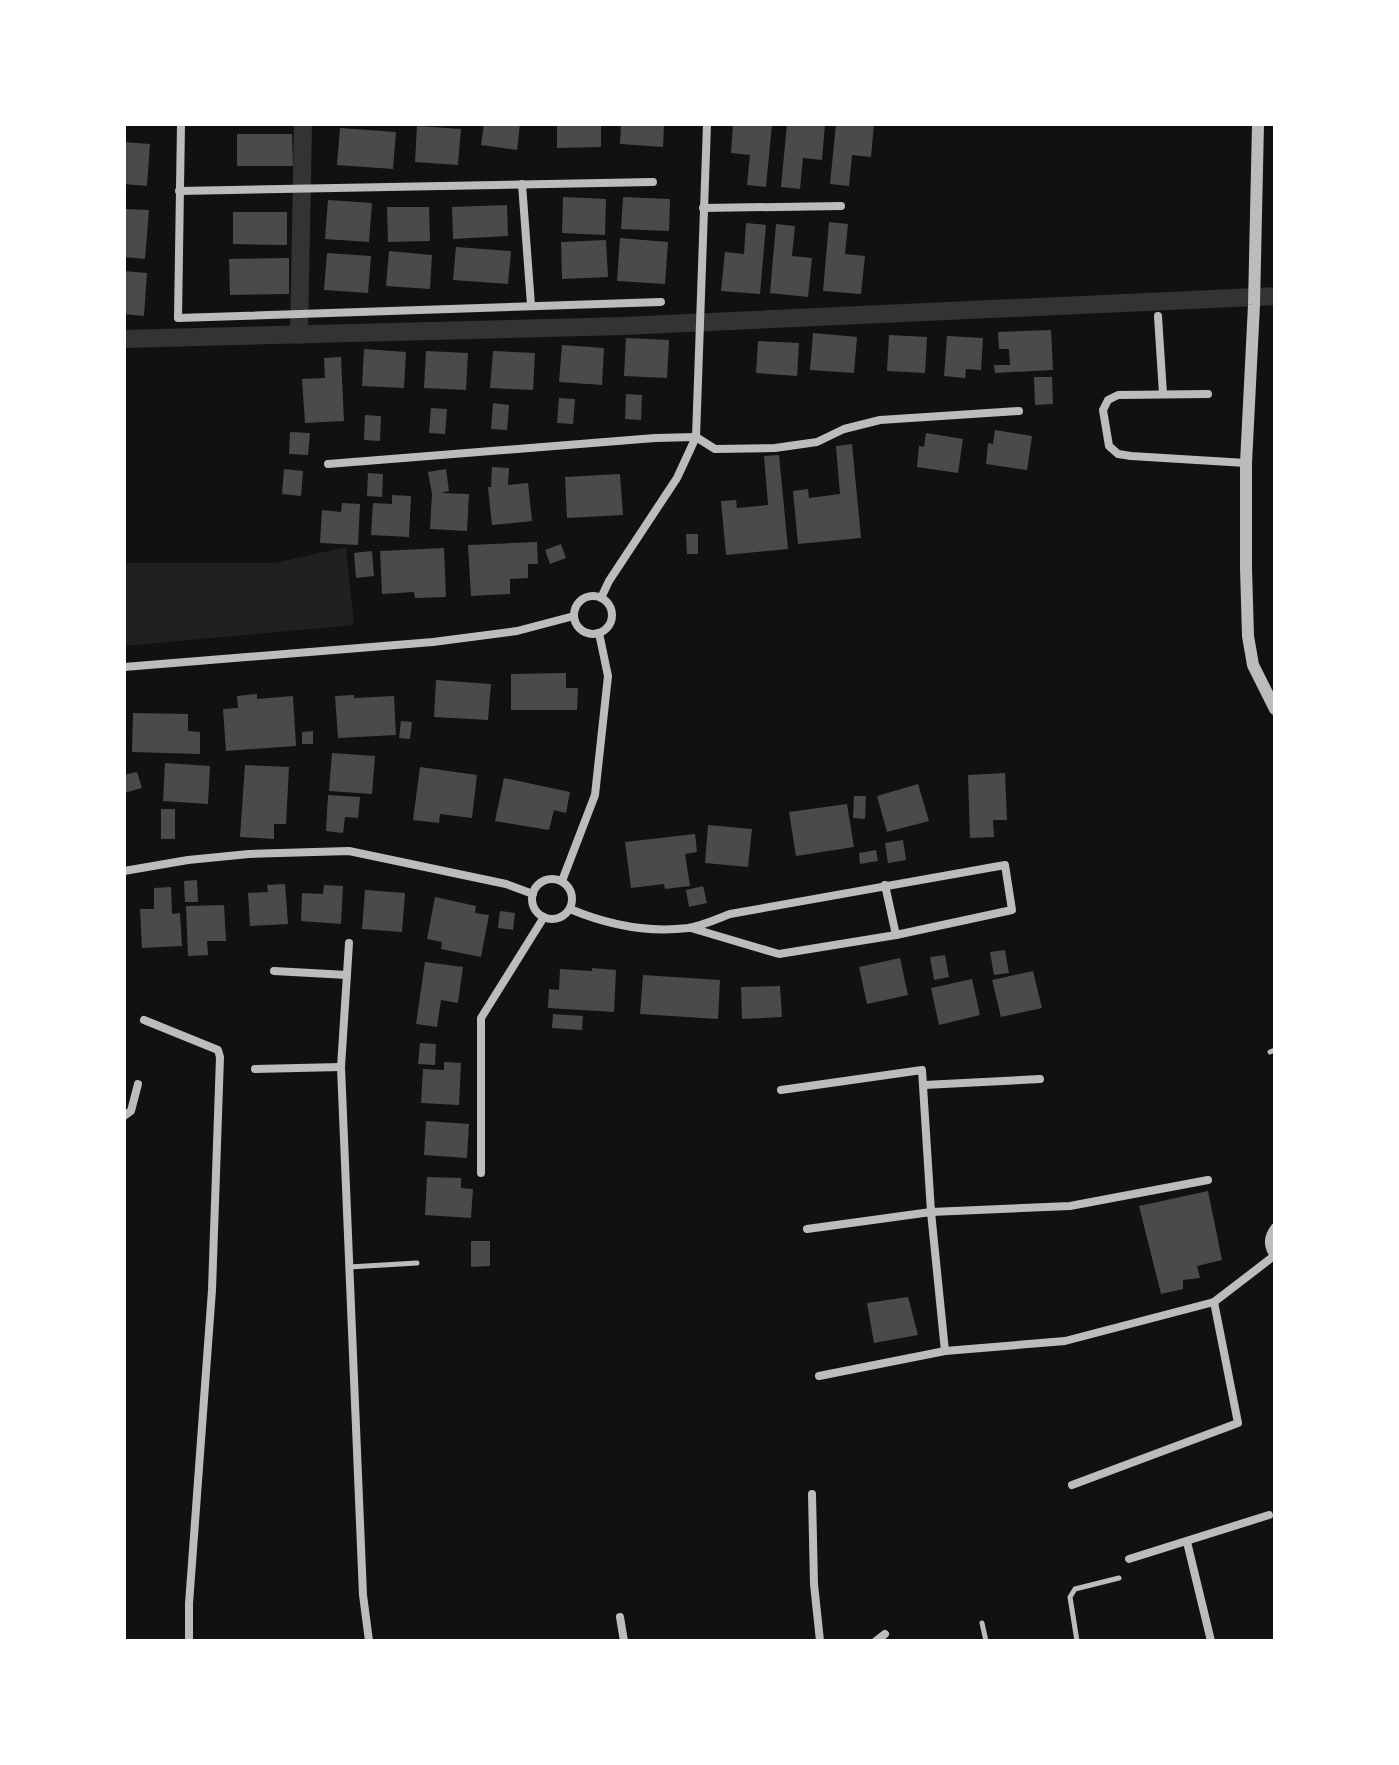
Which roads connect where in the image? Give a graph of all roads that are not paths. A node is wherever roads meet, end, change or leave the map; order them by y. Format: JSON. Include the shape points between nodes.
{"nodes":[{"id":1,"x":181,"y":124,"type":"edge"},
{"id":2,"x":707,"y":124,"type":"edge"},
{"id":3,"x":1258,"y":124,"type":"edge"},
{"id":4,"x":653,"y":182,"type":"dead end"},
{"id":5,"x":522,"y":184,"type":"junction"},
{"id":6,"x":179,"y":191,"type":"junction"},
{"id":7,"x":841,"y":206,"type":"dead end"},
{"id":8,"x":703,"y":208,"type":"junction"},
{"id":9,"x":661,"y":302,"type":"dead end"},
{"id":10,"x":531,"y":305,"type":"junction"},
{"id":11,"x":1158,"y":316,"type":"dead end"},
{"id":12,"x":1163,"y":394,"type":"junction"},
{"id":13,"x":1208,"y":394,"type":"dead end"},
{"id":14,"x":1019,"y":411,"type":"dead end"},
{"id":15,"x":696,"y":437,"type":"junction"},
{"id":16,"x":1246,"y":463,"type":"junction"},
{"id":17,"x":328,"y":464,"type":"dead end"},
{"id":18,"x":601,"y":598,"type":"junction"},
{"id":19,"x":574,"y":616,"type":"junction"},
{"id":20,"x":599,"y":633,"type":"junction"},
{"id":21,"x":124,"y":667,"type":"edge"},
{"id":22,"x":1275,"y":709,"type":"edge"},
{"id":23,"x":124,"y":871,"type":"edge"},
{"id":24,"x":562,"y":881,"type":"junction"},
{"id":25,"x":885,"y":885,"type":"junction"},
{"id":26,"x":533,"y":894,"type":"junction"},
{"id":27,"x":570,"y":909,"type":"junction"},
{"id":28,"x":544,"y":917,"type":"junction"},
{"id":29,"x":691,"y":928,"type":"junction"},
{"id":30,"x":896,"y":935,"type":"junction"},
{"id":31,"x":349,"y":943,"type":"dead end"},
{"id":32,"x":274,"y":971,"type":"dead end"},
{"id":33,"x":347,"y":975,"type":"junction"},
{"id":34,"x":144,"y":1020,"type":"dead end"},
{"id":35,"x":341,"y":1067,"type":"junction"},
{"id":36,"x":255,"y":1069,"type":"dead end"},
{"id":37,"x":1040,"y":1079,"type":"dead end"},
{"id":38,"x":138,"y":1084,"type":"dead end"},
{"id":39,"x":924,"y":1085,"type":"junction"},
{"id":40,"x":781,"y":1090,"type":"dead end"},
{"id":41,"x":124,"y":1116,"type":"edge"},
{"id":42,"x":481,"y":1173,"type":"dead end"},
{"id":43,"x":1208,"y":1180,"type":"dead end"},
{"id":44,"x":931,"y":1212,"type":"junction"},
{"id":45,"x":1275,"y":1227,"type":"edge"},
{"id":46,"x":807,"y":1229,"type":"dead end"},
{"id":47,"x":1275,"y":1256,"type":"edge"},
{"id":48,"x":417,"y":1263,"type":"dead end"},
{"id":49,"x":348,"y":1267,"type":"junction"},
{"id":50,"x":1214,"y":1302,"type":"junction"},
{"id":51,"x":945,"y":1351,"type":"junction"},
{"id":52,"x":819,"y":1376,"type":"dead end"},
{"id":53,"x":1072,"y":1485,"type":"dead end"},
{"id":54,"x":812,"y":1494,"type":"dead end"},
{"id":55,"x":1269,"y":1515,"type":"dead end"},
{"id":56,"x":1187,"y":1542,"type":"junction"},
{"id":57,"x":1129,"y":1559,"type":"dead end"},
{"id":58,"x":1119,"y":1578,"type":"dead end"},
{"id":59,"x":620,"y":1617,"type":"dead end"},
{"id":60,"x":982,"y":1623,"type":"dead end"},
{"id":61,"x":885,"y":1634,"type":"dead end"},
{"id":62,"x":189,"y":1641,"type":"edge"},
{"id":63,"x":369,"y":1641,"type":"edge"},
{"id":64,"x":624,"y":1641,"type":"edge"},
{"id":65,"x":820,"y":1641,"type":"edge"},
{"id":66,"x":876,"y":1641,"type":"edge"},
{"id":67,"x":986,"y":1641,"type":"edge"},
{"id":68,"x":1077,"y":1641,"type":"edge"},
{"id":69,"x":1211,"y":1641,"type":"edge"}],
"edges":[{"from":1,"to":6,"type":"street"},
{"from":2,"to":8,"type":"street"},
{"from":3,"to":16,"type":"street"},
{"from":4,"to":5,"type":"street"},
{"from":5,"to":6,"type":"street"},
{"from":5,"to":10,"type":"street"},
{"from":6,"to":10,"type":"street","via":[[178,318]]},
{"from":7,"to":8,"type":"street"},
{"from":8,"to":15,"type":"street"},
{"from":9,"to":10,"type":"street"},
{"from":11,"to":12,"type":"street"},
{"from":12,"to":13,"type":"street"},
{"from":12,"to":16,"type":"street","via":[[1108,400],[1103,410],[1109,446],[1118,454]]},
{"from":14,"to":15,"type":"street","via":[[880,420],[817,442],[775,448],[715,449]]},
{"from":15,"to":17,"type":"street"},
{"from":15,"to":18,"type":"street","via":[[677,478]]},
{"from":16,"to":22,"type":"street","via":[[1248,636],[1253,665]]},
{"from":18,"to":19,"type":"street","via":[[583,599]]},
{"from":18,"to":20,"type":"street","via":[[612,619]]},
{"from":19,"to":20,"type":"street","via":[[583,631]]},
{"from":19,"to":21,"type":"street","via":[[517,631],[433,642]]},
{"from":20,"to":24,"type":"street","via":[[608,676],[595,795]]},
{"from":23,"to":26,"type":"street","via":[[249,854],[349,851]]},
{"from":24,"to":26,"type":"street","via":[[544,881]]},
{"from":24,"to":27,"type":"street","via":[[571,890]]},
{"from":25,"to":29,"type":"street","via":[[730,914]]},
{"from":25,"to":30,"type":"street"},
{"from":25,"to":30,"type":"street","via":[[1005,865],[1012,910]]},
{"from":26,"to":28,"type":"street","via":[[533,906]]},
{"from":27,"to":28,"type":"street","via":[[560,918]]},
{"from":27,"to":29,"type":"street","via":[[625,927]]},
{"from":28,"to":42,"type":"street","via":[[481,1018]]},
{"from":29,"to":30,"type":"street","via":[[779,954]]},
{"from":31,"to":33,"type":"street"},
{"from":32,"to":33,"type":"street"},
{"from":33,"to":35,"type":"street"},
{"from":34,"to":62,"type":"street","via":[[218,1050],[220,1057],[213,1275]]},
{"from":35,"to":36,"type":"street"},
{"from":35,"to":49,"type":"street"},
{"from":37,"to":39,"type":"street"},
{"from":38,"to":41,"type":"street","via":[[131,1111]]},
{"from":39,"to":40,"type":"street","via":[[922,1070]]},
{"from":39,"to":44,"type":"street"},
{"from":43,"to":44,"type":"street","via":[[1070,1206]]},
{"from":44,"to":46,"type":"street"},
{"from":44,"to":51,"type":"street"},
{"from":45,"to":47,"type":"street","via":[[1268,1238]]},
{"from":47,"to":50,"type":"street"},
{"from":48,"to":49,"type":"lane"},
{"from":49,"to":63,"type":"street"},
{"from":50,"to":51,"type":"street","via":[[1065,1341]]},
{"from":50,"to":53,"type":"street","via":[[1238,1423]]},
{"from":51,"to":52,"type":"street"},
{"from":54,"to":65,"type":"street"},
{"from":55,"to":56,"type":"street"},
{"from":56,"to":57,"type":"street"},
{"from":56,"to":69,"type":"street"},
{"from":58,"to":68,"type":"lane","via":[[1075,1589],[1070,1597]]},
{"from":59,"to":64,"type":"street"},
{"from":60,"to":67,"type":"lane"},
{"from":61,"to":66,"type":"street"}]}
